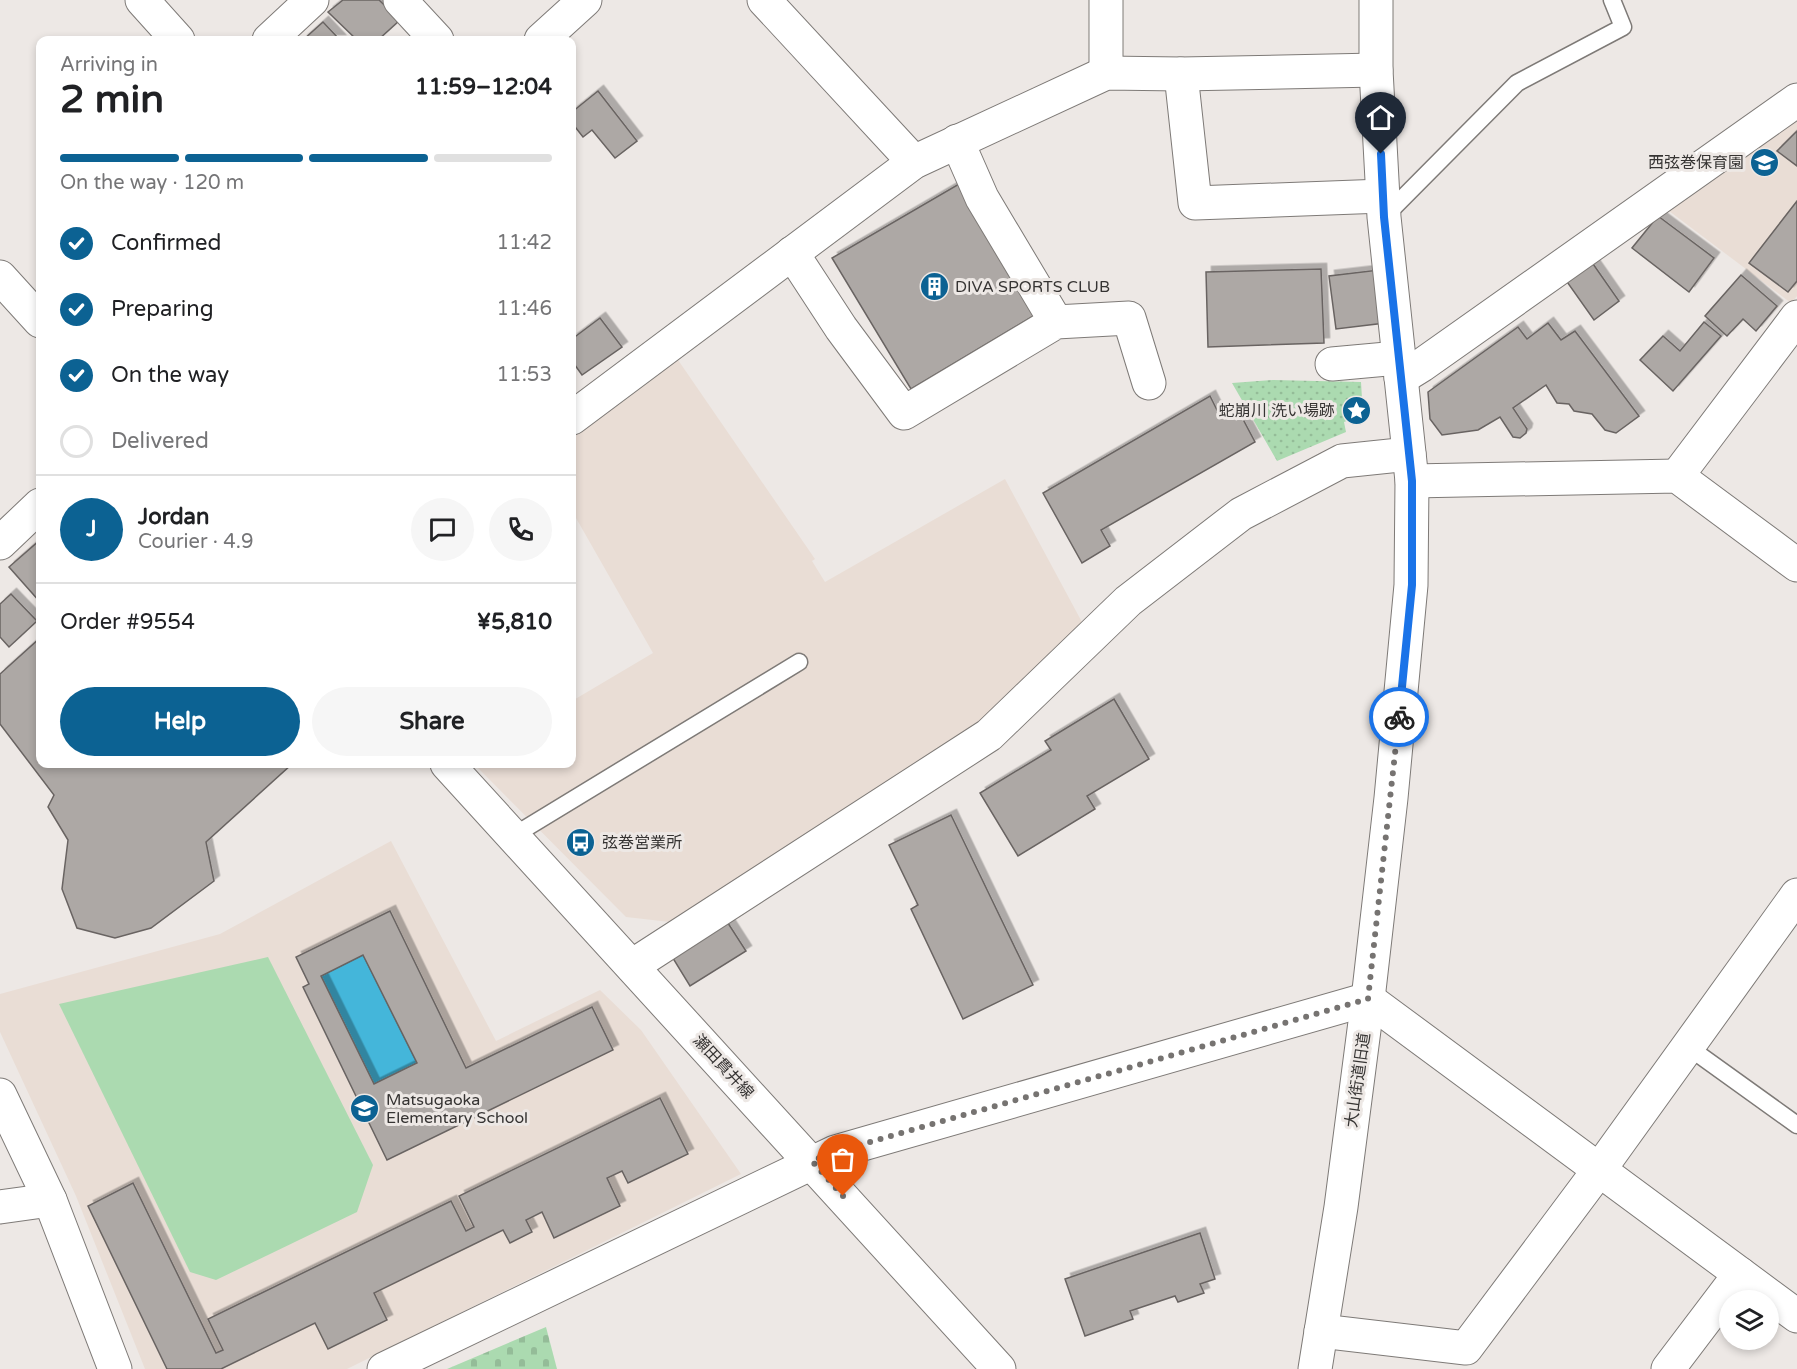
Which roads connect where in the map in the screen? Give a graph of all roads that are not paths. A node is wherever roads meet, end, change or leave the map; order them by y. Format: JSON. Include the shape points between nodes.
{"nodes":[{"id":1,"x":142,"y":0,"type":"edge"},
{"id":2,"x":312,"y":0,"type":"edge"},
{"id":3,"x":400,"y":0,"type":"edge"},
{"id":4,"x":585,"y":0,"type":"edge"},
{"id":5,"x":764,"y":0,"type":"edge"},
{"id":6,"x":1106,"y":0,"type":"edge"},
{"id":7,"x":1376,"y":0,"type":"edge"},
{"id":8,"x":1612,"y":0,"type":"edge"},
{"id":9,"x":174,"y":36,"type":"edge"},
{"id":10,"x":273,"y":36,"type":"edge"},
{"id":11,"x":433,"y":36,"type":"edge"},
{"id":12,"x":545,"y":36,"type":"edge"},
{"id":13,"x":1376,"y":70,"type":"junction"},
{"id":14,"x":1106,"y":73,"type":"junction"},
{"id":15,"x":1181,"y":74,"type":"junction"},
{"id":16,"x":1797,"y":100,"type":"edge"},
{"id":17,"x":957,"y":141,"type":"junction"},
{"id":18,"x":914,"y":162,"type":"junction"},
{"id":19,"x":1384,"y":206,"type":"junction"},
{"id":20,"x":792,"y":253,"type":"junction"},
{"id":21,"x":0,"y":278,"type":"edge"},
{"id":22,"x":36,"y":317,"type":"edge"},
{"id":23,"x":1797,"y":317,"type":"edge"},
{"id":24,"x":1056,"y":322,"type":"junction"},
{"id":25,"x":1332,"y":364,"type":"dead end"},
{"id":26,"x":1400,"y":368,"type":"junction"},
{"id":27,"x":1149,"y":383,"type":"dead end"},
{"id":28,"x":576,"y":414,"type":"edge"},
{"id":29,"x":1410,"y":468,"type":"junction"},
{"id":30,"x":1677,"y":476,"type":"junction"},
{"id":31,"x":36,"y":509,"type":"edge"},
{"id":32,"x":0,"y":543,"type":"edge"},
{"id":33,"x":1797,"y":565,"type":"edge"},
{"id":34,"x":799,"y":662,"type":"dead end"},
{"id":35,"x":451,"y":768,"type":"edge"},
{"id":36,"x":513,"y":836,"type":"junction"},
{"id":37,"x":1797,"y":895,"type":"edge"},
{"id":38,"x":1787,"y":928,"type":"edge"},
{"id":39,"x":632,"y":966,"type":"junction"},
{"id":40,"x":1368,"y":999,"type":"junction"},
{"id":41,"x":1687,"y":1046,"type":"junction"},
{"id":42,"x":0,"y":1095,"type":"edge"},
{"id":43,"x":1797,"y":1125,"type":"edge"},
{"id":44,"x":812,"y":1161,"type":"junction"},
{"id":45,"x":1599,"y":1170,"type":"junction"},
{"id":46,"x":50,"y":1200,"type":"junction"},
{"id":47,"x":0,"y":1207,"type":"edge"},
{"id":48,"x":1740,"y":1274,"type":"junction"},
{"id":49,"x":1797,"y":1316,"type":"edge"},
{"id":50,"x":1321,"y":1331,"type":"junction"},
{"id":51,"x":115,"y":1369,"type":"edge"},
{"id":52,"x":384,"y":1369,"type":"edge"},
{"id":53,"x":999,"y":1369,"type":"edge"},
{"id":54,"x":1315,"y":1369,"type":"edge"},
{"id":55,"x":1668,"y":1369,"type":"edge"}],
"edges":[{"from":1,"to":9,"type":"street"},
{"from":2,"to":10,"type":"street"},
{"from":3,"to":11,"type":"street"},
{"from":4,"to":12,"type":"street"},
{"from":5,"to":18,"type":"street"},
{"from":6,"to":14,"type":"street"},
{"from":7,"to":13,"type":"street","name":"大山街道旧道"},
{"from":8,"to":19,"type":"lane","via":[[1623,27],[1517,83]]},
{"from":13,"to":15,"type":"street"},
{"from":13,"to":19,"type":"street","name":"大山街道旧道"},
{"from":14,"to":15,"type":"street"},
{"from":14,"to":17,"type":"street"},
{"from":15,"to":19,"type":"street","via":[[1195,204]]},
{"from":16,"to":26,"type":"street","via":[[1422,366]]},
{"from":17,"to":18,"type":"street"},
{"from":17,"to":24,"type":"street","via":[[982,198]]},
{"from":18,"to":20,"type":"street"},
{"from":19,"to":26,"type":"street","name":"大山街道旧道"},
{"from":20,"to":24,"type":"street","via":[[904,413]]},
{"from":20,"to":28,"type":"street"},
{"from":21,"to":22,"type":"street"},
{"from":23,"to":30,"type":"street"},
{"from":24,"to":27,"type":"street","via":[[1129,318]]},
{"from":25,"to":26,"type":"street"},
{"from":26,"to":29,"type":"street","name":"大山街道旧道"},
{"from":29,"to":30,"type":"street"},
{"from":29,"to":39,"type":"street","via":[[1342,461],[1241,514],[1128,601],[989,735]]},
{"from":29,"to":40,"type":"street","name":"大山街道旧道","via":[[1412,585]]},
{"from":30,"to":33,"type":"street"},
{"from":31,"to":32,"type":"street"},
{"from":34,"to":36,"type":"lane"},
{"from":35,"to":36,"type":"street","name":"瀬田貫井線"},
{"from":36,"to":39,"type":"street","name":"瀬田貫井線"},
{"from":37,"to":38,"type":"street"},
{"from":38,"to":41,"type":"street"},
{"from":39,"to":44,"type":"street","name":"瀬田貫井線"},
{"from":40,"to":44,"type":"street"},
{"from":40,"to":45,"type":"street"},
{"from":40,"to":50,"type":"street","name":"大山街道旧道"},
{"from":41,"to":43,"type":"lane"},
{"from":41,"to":45,"type":"street"},
{"from":42,"to":46,"type":"street"},
{"from":44,"to":52,"type":"street"},
{"from":44,"to":53,"type":"street","name":"瀬田貫井線"},
{"from":45,"to":48,"type":"street"},
{"from":45,"to":50,"type":"street","via":[[1466,1348]]},
{"from":46,"to":47,"type":"street"},
{"from":46,"to":51,"type":"street"},
{"from":48,"to":49,"type":"street"},
{"from":48,"to":55,"type":"street"},
{"from":50,"to":54,"type":"street","name":"大山街道旧道"}]}
